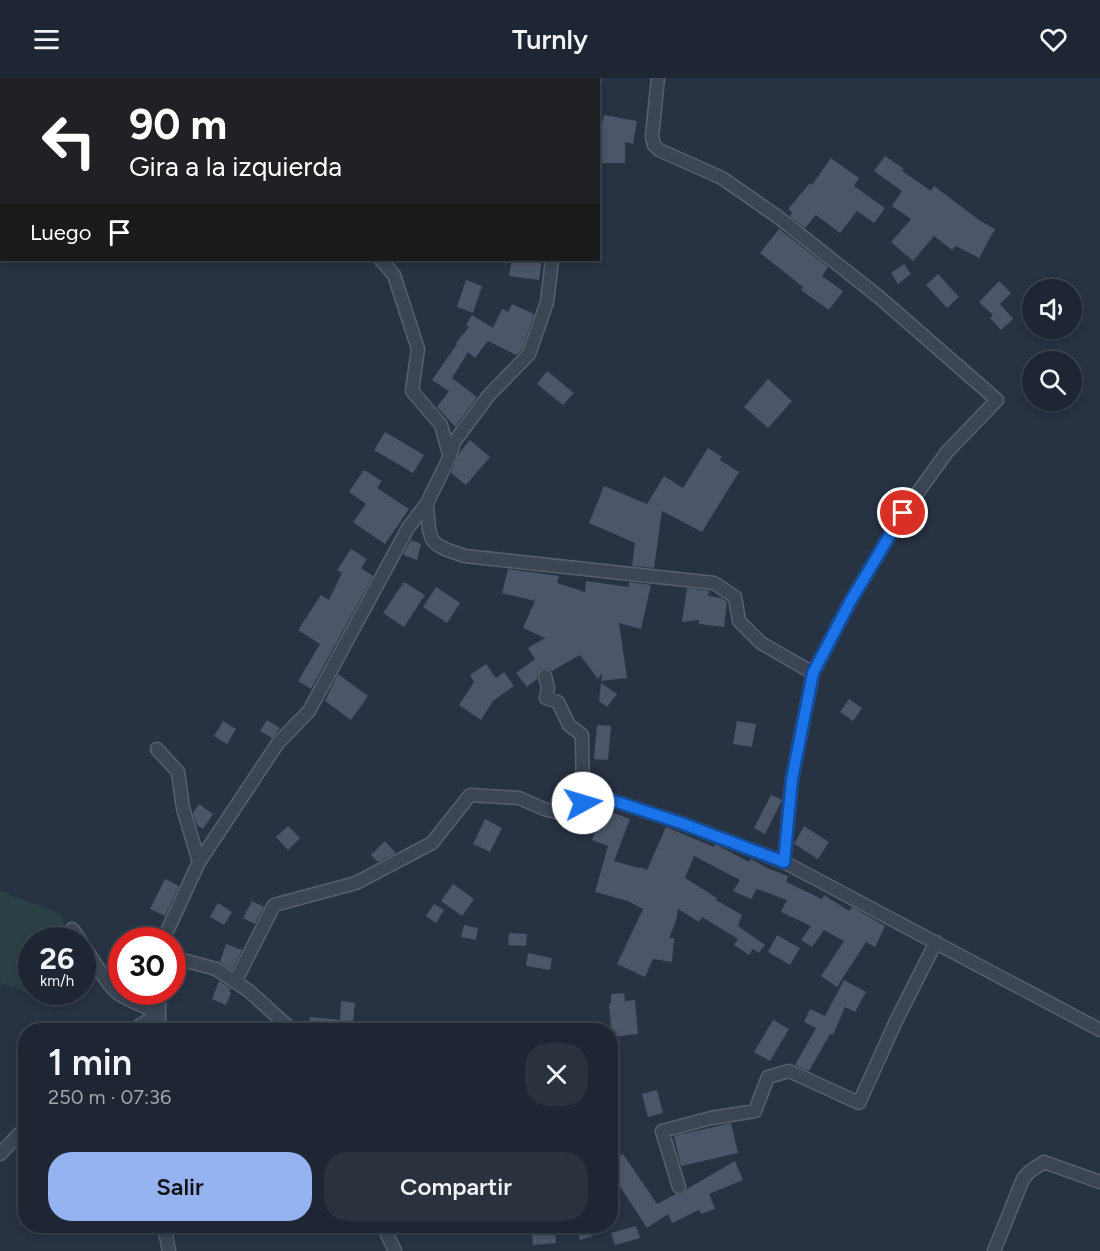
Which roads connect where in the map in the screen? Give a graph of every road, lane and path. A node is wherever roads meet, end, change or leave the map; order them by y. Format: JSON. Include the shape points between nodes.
{"nodes":[{"id":1,"x":658,"y":78,"type":"edge"},
{"id":2,"x":382,"y":261,"type":"edge"},
{"id":3,"x":552,"y":261,"type":"edge"},
{"id":4,"x":450,"y":456,"type":"junction"},
{"id":5,"x":427,"y":503,"type":"junction"},
{"id":6,"x":813,"y":673,"type":"junction"},
{"id":7,"x":545,"y":676,"type":"dead end"},
{"id":8,"x":157,"y":749,"type":"dead end"},
{"id":9,"x":583,"y":803,"type":"junction"},
{"id":10,"x":199,"y":862,"type":"junction"},
{"id":11,"x":784,"y":862,"type":"junction"},
{"id":12,"x":169,"y":927,"type":"edge"},
{"id":13,"x":936,"y":942,"type":"junction"},
{"id":14,"x":186,"y":961,"type":"edge"},
{"id":15,"x":96,"y":962,"type":"edge"},
{"id":16,"x":235,"y":982,"type":"junction"},
{"id":17,"x":159,"y":1005,"type":"edge"},
{"id":18,"x":159,"y":1013,"type":"junction"},
{"id":19,"x":144,"y":1023,"type":"edge"},
{"id":20,"x":159,"y":1023,"type":"edge"},
{"id":21,"x":284,"y":1023,"type":"edge"},
{"id":22,"x":1100,"y":1030,"type":"edge"},
{"id":23,"x":18,"y":1135,"type":"edge"},
{"id":24,"x":0,"y":1154,"type":"edge"},
{"id":25,"x":1100,"y":1182,"type":"edge"},
{"id":26,"x":678,"y":1187,"type":"dead end"},
{"id":27,"x":165,"y":1233,"type":"edge"},
{"id":28,"x":386,"y":1233,"type":"edge"},
{"id":29,"x":169,"y":1251,"type":"edge"},
{"id":30,"x":395,"y":1251,"type":"edge"},
{"id":31,"x":994,"y":1251,"type":"edge"}],
"edges":[{"from":1,"to":6,"type":"street","via":[[652,136],[659,150],[722,178],[778,217],[879,297],[997,400],[947,452],[903,513]]},
{"from":2,"to":4,"type":"street","via":[[394,275],[418,349],[412,391],[441,426]]},
{"from":3,"to":4,"type":"street","via":[[547,302],[529,354],[489,395],[454,442]]},
{"from":4,"to":5,"type":"street"},
{"from":5,"to":6,"type":"street","via":[[430,537],[439,548],[465,556],[714,583],[735,597],[739,621],[761,643]]},
{"from":5,"to":10,"type":"street","via":[[408,528],[309,711],[278,743]]},
{"from":6,"to":11,"type":"street","via":[[792,779]]},
{"from":7,"to":9,"type":"street","via":[[546,698],[558,702],[569,725],[582,735]]},
{"from":8,"to":10,"type":"street","via":[[178,772],[183,808]]},
{"from":9,"to":11,"type":"street","via":[[599,796]]},
{"from":9,"to":16,"type":"street","via":[[568,815],[519,798],[470,795],[432,843],[356,883],[274,905]]},
{"from":10,"to":12,"type":"street"},
{"from":11,"to":13,"type":"street"},
{"from":13,"to":22,"type":"street"},
{"from":13,"to":26,"type":"street","via":[[859,1103],[789,1071],[768,1077],[755,1111],[662,1131]]},
{"from":14,"to":16,"type":"street","via":[[216,969]]},
{"from":15,"to":18,"type":"street","via":[[119,994]]},
{"from":16,"to":21,"type":"street"},
{"from":17,"to":18,"type":"street"},
{"from":18,"to":19,"type":"street"},
{"from":18,"to":20,"type":"street"},
{"from":23,"to":24,"type":"street"},
{"from":25,"to":31,"type":"street","via":[[1044,1162],[1023,1179]]},
{"from":27,"to":29,"type":"street"},
{"from":28,"to":30,"type":"street"}]}
